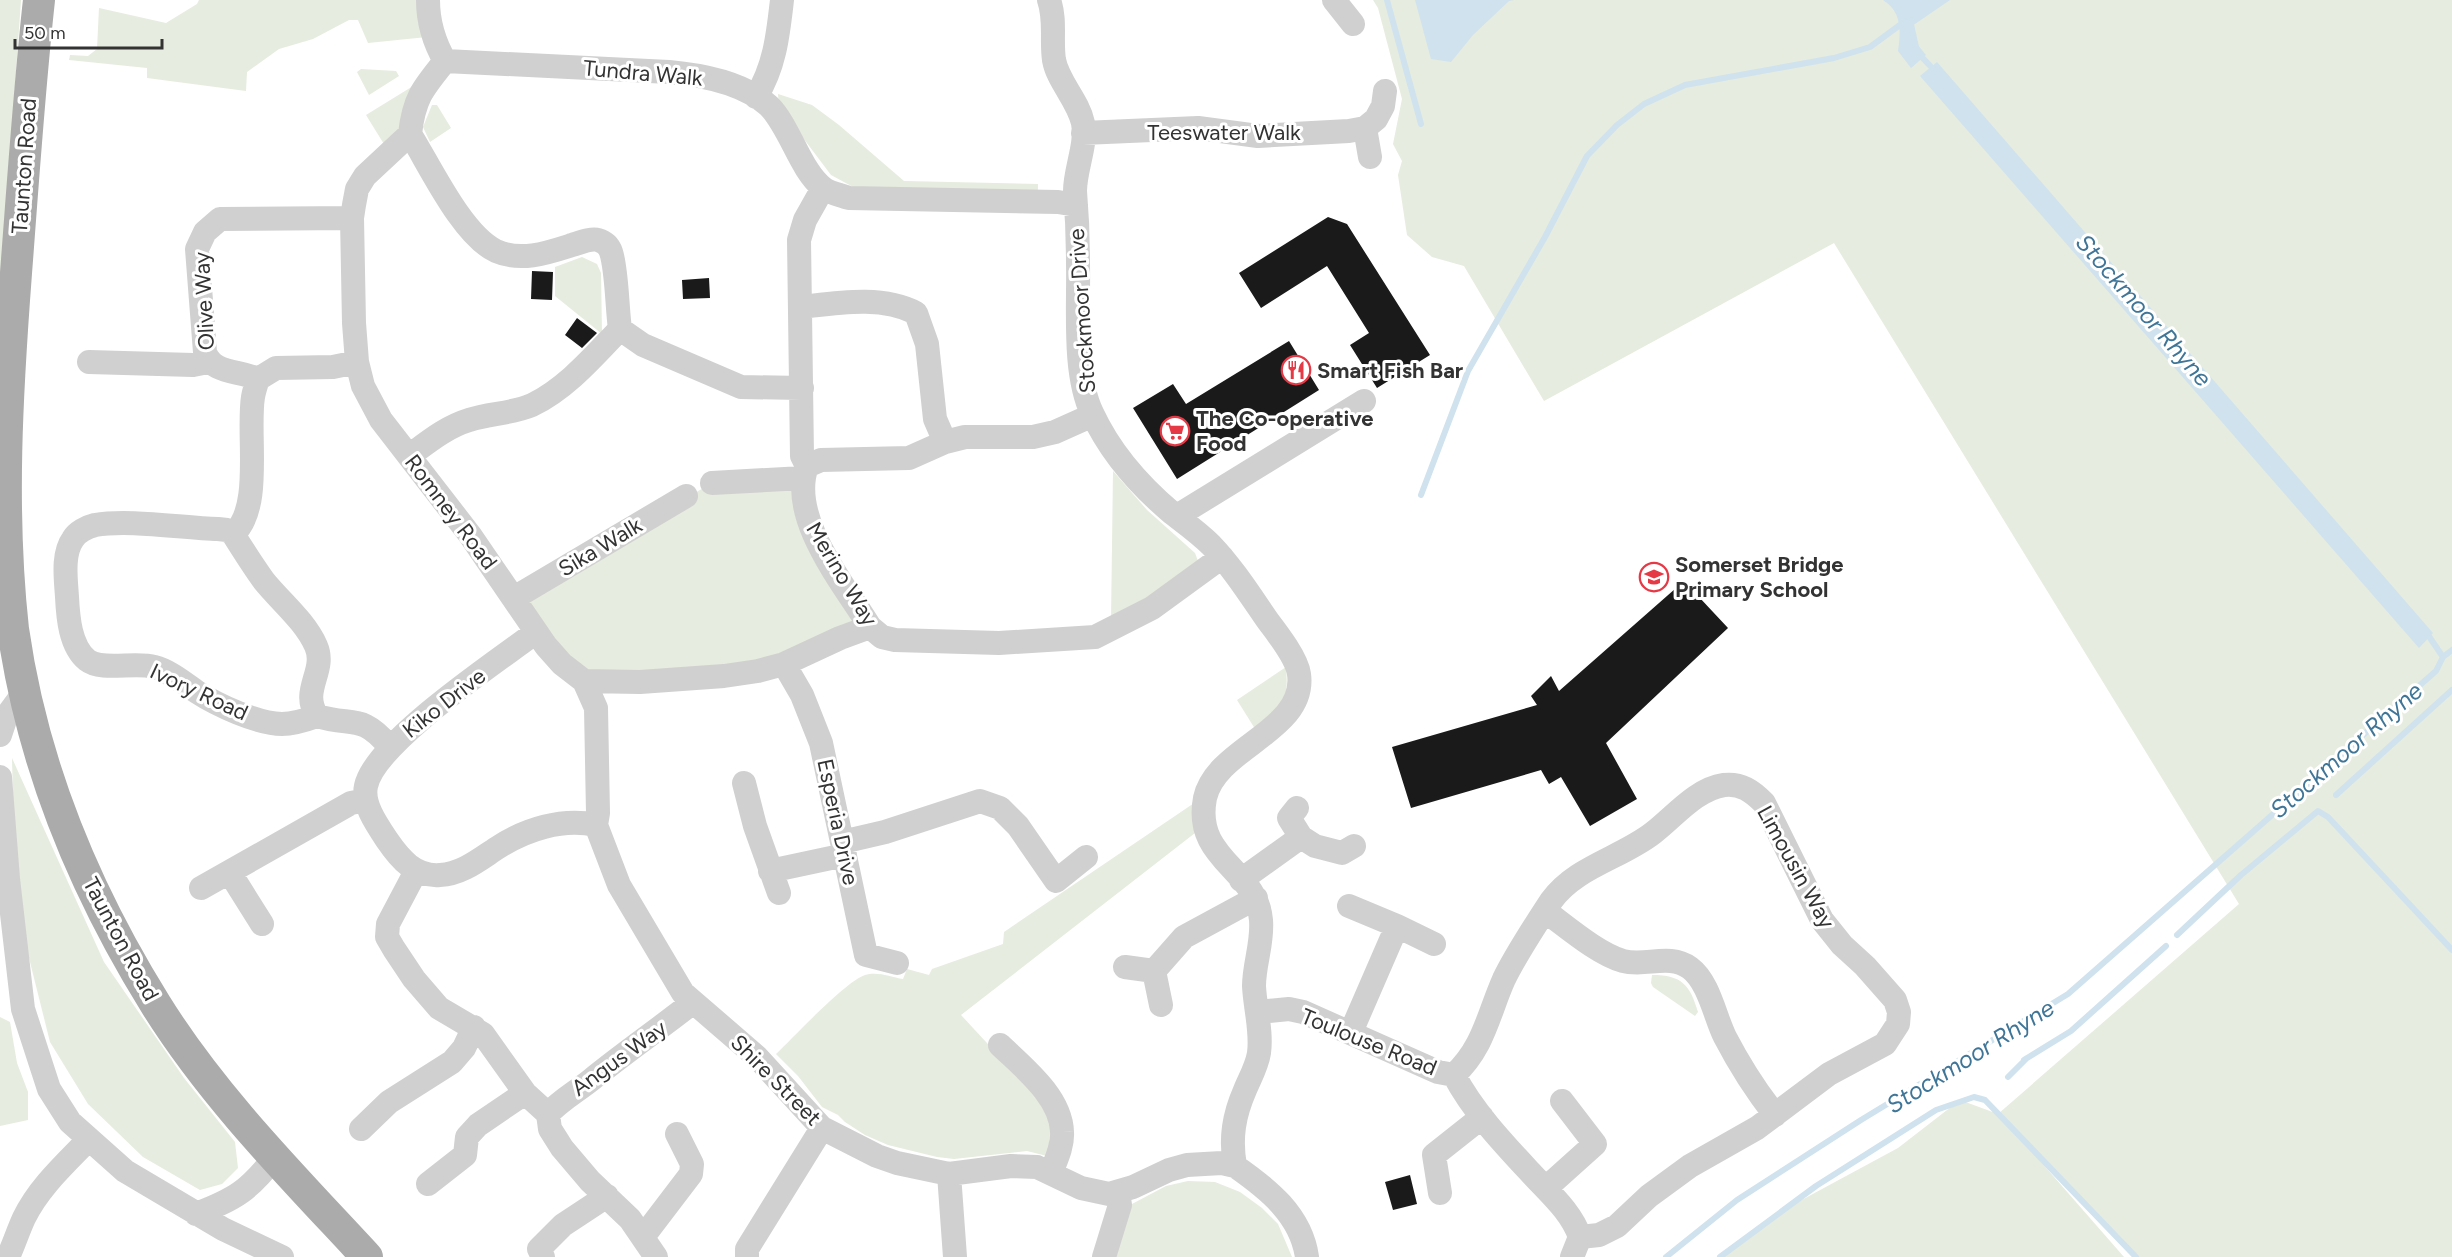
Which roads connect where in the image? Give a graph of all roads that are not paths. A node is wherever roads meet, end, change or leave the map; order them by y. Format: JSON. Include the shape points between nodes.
{"nodes":[{"id":1,"x":39,"y":0,"type":"edge"},
{"id":2,"x":428,"y":0,"type":"edge"},
{"id":3,"x":782,"y":0,"type":"edge"},
{"id":4,"x":1049,"y":0,"type":"edge"},
{"id":5,"x":1334,"y":0,"type":"edge"},
{"id":6,"x":1353,"y":24,"type":"dead end"},
{"id":7,"x":445,"y":61,"type":"junction"},
{"id":8,"x":1385,"y":91,"type":"dead end"},
{"id":9,"x":756,"y":97,"type":"junction"},
{"id":10,"x":1365,"y":128,"type":"junction"},
{"id":11,"x":1083,"y":133,"type":"junction"},
{"id":12,"x":410,"y":134,"type":"junction"},
{"id":13,"x":1371,"y":157,"type":"dead end"},
{"id":14,"x":823,"y":188,"type":"junction"},
{"id":15,"x":1076,"y":205,"type":"junction"},
{"id":16,"x":352,"y":218,"type":"junction"},
{"id":17,"x":801,"y":307,"type":"junction"},
{"id":18,"x":620,"y":330,"type":"junction"},
{"id":19,"x":89,"y":362,"type":"dead end"},
{"id":20,"x":208,"y":362,"type":"junction"},
{"id":21,"x":357,"y":362,"type":"junction"},
{"id":22,"x":258,"y":379,"type":"junction"},
{"id":23,"x":802,"y":388,"type":"junction"},
{"id":24,"x":1364,"y":400,"type":"dead end"},
{"id":25,"x":1093,"y":415,"type":"junction"},
{"id":26,"x":945,"y":442,"type":"junction"},
{"id":27,"x":410,"y":456,"type":"junction"},
{"id":28,"x":805,"y":472,"type":"junction"},
{"id":29,"x":712,"y":483,"type":"dead end"},
{"id":30,"x":686,"y":496,"type":"dead end"},
{"id":31,"x":1177,"y":516,"type":"junction"},
{"id":32,"x":233,"y":534,"type":"junction"},
{"id":33,"x":1222,"y":557,"type":"junction"},
{"id":34,"x":514,"y":598,"type":"junction"},
{"id":35,"x":870,"y":627,"type":"junction"},
{"id":36,"x":536,"y":632,"type":"junction"},
{"id":37,"x":784,"y":664,"type":"junction"},
{"id":38,"x":584,"y":681,"type":"junction"},
{"id":39,"x":25,"y":691,"type":"junction"},
{"id":40,"x":317,"y":717,"type":"junction"},
{"id":41,"x":0,"y":735,"type":"edge"},
{"id":42,"x":389,"y":746,"type":"junction"},
{"id":43,"x":0,"y":777,"type":"edge"},
{"id":44,"x":744,"y":783,"type":"dead end"},
{"id":45,"x":366,"y":793,"type":"junction"},
{"id":46,"x":1298,"y":808,"type":"dead end"},
{"id":47,"x":596,"y":825,"type":"junction"},
{"id":48,"x":1301,"y":837,"type":"junction"},
{"id":49,"x":1354,"y":846,"type":"dead end"},
{"id":50,"x":844,"y":848,"type":"junction"},
{"id":51,"x":1086,"y":856,"type":"dead end"},
{"id":52,"x":416,"y":871,"type":"junction"},
{"id":53,"x":770,"y":871,"type":"junction"},
{"id":54,"x":230,"y":873,"type":"junction"},
{"id":55,"x":201,"y":888,"type":"dead end"},
{"id":56,"x":1249,"y":889,"type":"junction"},
{"id":57,"x":779,"y":893,"type":"dead end"},
{"id":58,"x":1348,"y":906,"type":"dead end"},
{"id":59,"x":1545,"y":911,"type":"junction"},
{"id":60,"x":262,"y":924,"type":"dead end"},
{"id":61,"x":1397,"y":926,"type":"junction"},
{"id":62,"x":1434,"y":944,"type":"dead end"},
{"id":63,"x":897,"y":963,"type":"dead end"},
{"id":64,"x":1125,"y":967,"type":"dead end"},
{"id":65,"x":1154,"y":971,"type":"junction"},
{"id":66,"x":692,"y":1003,"type":"junction"},
{"id":67,"x":1161,"y":1005,"type":"dead end"},
{"id":68,"x":1257,"y":1012,"type":"junction"},
{"id":69,"x":474,"y":1027,"type":"junction"},
{"id":70,"x":1351,"y":1032,"type":"junction"},
{"id":71,"x":1000,"y":1046,"type":"dead end"},
{"id":72,"x":1454,"y":1075,"type":"junction"},
{"id":73,"x":525,"y":1093,"type":"junction"},
{"id":74,"x":1562,"y":1101,"type":"dead end"},
{"id":75,"x":548,"y":1114,"type":"junction"},
{"id":76,"x":1775,"y":1115,"type":"junction"},
{"id":77,"x":1482,"y":1117,"type":"junction"},
{"id":78,"x":822,"y":1128,"type":"junction"},
{"id":79,"x":361,"y":1129,"type":"dead end"},
{"id":80,"x":677,"y":1134,"type":"dead end"},
{"id":81,"x":89,"y":1139,"type":"junction"},
{"id":82,"x":275,"y":1157,"type":"junction"},
{"id":83,"x":1234,"y":1166,"type":"junction"},
{"id":84,"x":1051,"y":1173,"type":"junction"},
{"id":85,"x":949,"y":1174,"type":"junction"},
{"id":86,"x":428,"y":1185,"type":"dead end"},
{"id":87,"x":1546,"y":1188,"type":"junction"},
{"id":88,"x":1118,"y":1192,"type":"junction"},
{"id":89,"x":1440,"y":1192,"type":"dead end"},
{"id":90,"x":607,"y":1196,"type":"junction"},
{"id":91,"x":196,"y":1214,"type":"junction"},
{"id":92,"x":649,"y":1247,"type":"edge"},
{"id":93,"x":1576,"y":1247,"type":"edge"},
{"id":94,"x":9,"y":1257,"type":"edge"},
{"id":95,"x":282,"y":1257,"type":"edge"},
{"id":96,"x":367,"y":1257,"type":"edge"},
{"id":97,"x":543,"y":1257,"type":"edge"},
{"id":98,"x":747,"y":1257,"type":"edge"},
{"id":99,"x":955,"y":1257,"type":"edge"},
{"id":100,"x":1104,"y":1257,"type":"edge"},
{"id":101,"x":1307,"y":1257,"type":"edge"}],
"edges":[{"from":1,"to":39,"type":"main road","name":"Taunton Road","via":[[8,372],[4,502],[12,621]]},
{"from":2,"to":7,"type":"street","via":[[430,28]]},
{"from":3,"to":9,"type":"street","via":[[776,50],[767,80]]},
{"from":4,"to":11,"type":"street","via":[[1055,63],[1080,111]]},
{"from":5,"to":6,"type":"street"},
{"from":7,"to":9,"type":"street","name":"Tundra Walk","via":[[687,74],[718,81]]},
{"from":7,"to":12,"type":"street","via":[[422,88]]},
{"from":8,"to":10,"type":"street","via":[[1376,119]]},
{"from":9,"to":14,"type":"street","name":"Tundra Walk","via":[[777,116]]},
{"from":10,"to":11,"type":"street","name":"Teeswater Walk","via":[[1268,135],[1198,128]]},
{"from":10,"to":13,"type":"street"},
{"from":11,"to":15,"type":"street","name":"Stockmoor Drive","via":[[1075,176]]},
{"from":12,"to":16,"type":"street","name":"Romney Road","via":[[365,176],[357,189]]},
{"from":12,"to":18,"type":"street","via":[[465,223],[495,250],[522,257],[596,239],[605,243],[614,264]]},
{"from":14,"to":15,"type":"street","via":[[849,198],[1047,201]]},
{"from":14,"to":17,"type":"street","name":"Merino Way","via":[[799,240]]},
{"from":15,"to":25,"type":"street","name":"Stockmoor Drive","via":[[1080,357],[1086,399]]},
{"from":16,"to":20,"type":"street","name":"Olive Way","via":[[220,219],[205,232],[197,249]]},
{"from":16,"to":21,"type":"street","name":"Romney Road"},
{"from":17,"to":23,"type":"street","name":"Merino Way"},
{"from":17,"to":26,"type":"street","via":[[875,302],[916,313],[927,344],[935,419]]},
{"from":18,"to":23,"type":"street","via":[[643,345],[741,387]]},
{"from":18,"to":27,"type":"street","via":[[561,386],[534,404],[448,428]]},
{"from":19,"to":20,"type":"street"},
{"from":20,"to":22,"type":"street","name":"Olive Way"},
{"from":21,"to":22,"type":"street","via":[[333,367],[276,368]]},
{"from":21,"to":27,"type":"street","name":"Romney Road","via":[[369,400]]},
{"from":22,"to":32,"type":"street","via":[[253,397],[250,495],[243,522]]},
{"from":23,"to":28,"type":"street","name":"Merino Way"},
{"from":24,"to":31,"type":"street"},
{"from":25,"to":26,"type":"street","via":[[1033,437],[965,437]]},
{"from":25,"to":31,"type":"street","name":"Stockmoor Drive","via":[[1138,482]]},
{"from":26,"to":28,"type":"street","via":[[909,458],[821,460]]},
{"from":27,"to":34,"type":"street","name":"Romney Road"},
{"from":28,"to":29,"type":"street"},
{"from":28,"to":35,"type":"street","name":"Merino Way","via":[[810,528]]},
{"from":30,"to":34,"type":"street","name":"Sika Walk"},
{"from":31,"to":33,"type":"street","name":"Stockmoor Drive"},
{"from":32,"to":40,"type":"street","via":[[317,648],[318,666],[310,691]]},
{"from":32,"to":40,"type":"street","name":"Ivory Road","via":[[218,529],[127,524],[82,530],[69,546],[65,575],[69,622],[77,646],[96,665],[153,667],[225,707],[260,720],[282,724]]},
{"from":33,"to":35,"type":"street","name":"Merino Way","via":[[1152,608],[1095,637],[999,643],[895,640],[882,637]]},
{"from":33,"to":56,"type":"street","name":"Stockmoor Drive","via":[[1299,670],[1300,684],[1288,712],[1222,769],[1206,795],[1205,831],[1218,854]]},
{"from":34,"to":36,"type":"street","name":"Romney Road"},
{"from":35,"to":37,"type":"street"},
{"from":36,"to":38,"type":"street","name":"Romney Road","via":[[562,664]]},
{"from":36,"to":42,"type":"street","name":"Kiko Drive"},
{"from":37,"to":38,"type":"street","via":[[724,676]]},
{"from":37,"to":50,"type":"street","name":"Esperia Drive","via":[[802,695],[821,743]]},
{"from":38,"to":47,"type":"street","name":"Shire Street","via":[[596,708]]},
{"from":39,"to":41,"type":"street","via":[[6,717]]},
{"from":39,"to":82,"type":"main road","name":"Taunton Road","via":[[65,826],[119,943],[191,1054]]},
{"from":40,"to":42,"type":"street","name":"Ivory Road","via":[[363,724],[376,730]]},
{"from":42,"to":45,"type":"street","name":"Kiko Drive","via":[[373,768]]},
{"from":43,"to":81,"type":"street","via":[[23,1009],[49,1089],[70,1122]]},
{"from":44,"to":53,"type":"street"},
{"from":45,"to":52,"type":"street","via":[[381,831],[397,854]]},
{"from":45,"to":54,"type":"street"},
{"from":46,"to":48,"type":"street","via":[[1289,818]]},
{"from":47,"to":52,"type":"street","via":[[582,822],[542,827],[524,832],[477,862],[448,874],[437,876]]},
{"from":47,"to":66,"type":"street","name":"Shire Street","via":[[619,885]]},
{"from":48,"to":49,"type":"street","via":[[1315,846],[1342,853]]},
{"from":48,"to":56,"type":"street"},
{"from":50,"to":51,"type":"street","via":[[980,801],[1000,808],[1012,820],[1056,881]]},
{"from":50,"to":53,"type":"street"},
{"from":50,"to":63,"type":"street","name":"Esperia Drive","via":[[866,955]]},
{"from":52,"to":69,"type":"street","via":[[393,911],[387,937],[429,998]]},
{"from":53,"to":57,"type":"street"},
{"from":54,"to":55,"type":"street"},
{"from":54,"to":60,"type":"street"},
{"from":56,"to":65,"type":"street","via":[[1184,937]]},
{"from":56,"to":68,"type":"street","via":[[1261,920],[1254,984]]},
{"from":58,"to":61,"type":"street"},
{"from":59,"to":72,"type":"street","name":"Limousin Way","via":[[1504,978],[1476,1050]]},
{"from":59,"to":76,"type":"street","via":[[1615,958],[1635,963],[1680,963],[1698,975],[1726,1039]]},
{"from":59,"to":76,"type":"street","name":"Limousin Way","via":[[1576,877],[1644,839],[1703,793],[1725,785],[1752,791],[1764,803],[1822,920],[1885,987],[1899,1012],[1898,1024],[1885,1044],[1829,1074]]},
{"from":61,"to":62,"type":"street"},
{"from":61,"to":70,"type":"street"},
{"from":64,"to":65,"type":"street"},
{"from":65,"to":67,"type":"street"},
{"from":66,"to":75,"type":"street","name":"Angus Way"},
{"from":66,"to":78,"type":"street","name":"Shire Street","via":[[757,1057]]},
{"from":68,"to":70,"type":"street","name":"Toulouse Road","via":[[1303,1012]]},
{"from":68,"to":83,"type":"street","via":[[1259,1053],[1233,1125]]},
{"from":69,"to":73,"type":"street"},
{"from":69,"to":79,"type":"street","via":[[452,1062],[389,1102]]},
{"from":70,"to":72,"type":"street","name":"Toulouse Road","via":[[1438,1072]]},
{"from":71,"to":84,"type":"street","via":[[1056,1109],[1062,1140]]},
{"from":72,"to":77,"type":"street","name":"Toulouse Road"},
{"from":73,"to":75,"type":"street"},
{"from":73,"to":86,"type":"street","via":[[478,1125],[467,1137],[465,1155]]},
{"from":74,"to":87,"type":"street","via":[[1595,1144]]},
{"from":75,"to":90,"type":"street","via":[[550,1129],[562,1148]]},
{"from":76,"to":93,"type":"street","name":"Limousin Way","via":[[1690,1167],[1649,1196],[1617,1226]]},
{"from":77,"to":87,"type":"street","name":"Toulouse Road"},
{"from":77,"to":89,"type":"street","via":[[1434,1155]]},
{"from":78,"to":85,"type":"street","name":"Shire Street","via":[[877,1156]]},
{"from":78,"to":98,"type":"street","via":[[747,1249]]},
{"from":80,"to":92,"type":"street","via":[[692,1164],[691,1174]]},
{"from":81,"to":91,"type":"street","via":[[125,1171]]},
{"from":81,"to":94,"type":"street","via":[[35,1200]]},
{"from":82,"to":91,"type":"street","via":[[256,1182],[234,1199]]},
{"from":82,"to":96,"type":"main road","name":"Taunton Road"},
{"from":83,"to":88,"type":"street","name":"Shire Street","via":[[1187,1165]]},
{"from":83,"to":101,"type":"street","via":[[1282,1203],[1300,1233]]},
{"from":84,"to":85,"type":"street","name":"Shire Street","via":[[1024,1165]]},
{"from":84,"to":88,"type":"street","name":"Shire Street","via":[[1088,1190]]},
{"from":85,"to":99,"type":"street"},
{"from":87,"to":93,"type":"street","name":"Toulouse Road","via":[[1577,1227]]},
{"from":88,"to":100,"type":"street","via":[[1120,1205]]},
{"from":90,"to":92,"type":"street","via":[[630,1219]]},
{"from":90,"to":97,"type":"street","via":[[563,1225],[539,1249]]},
{"from":91,"to":95,"type":"street"}]}
